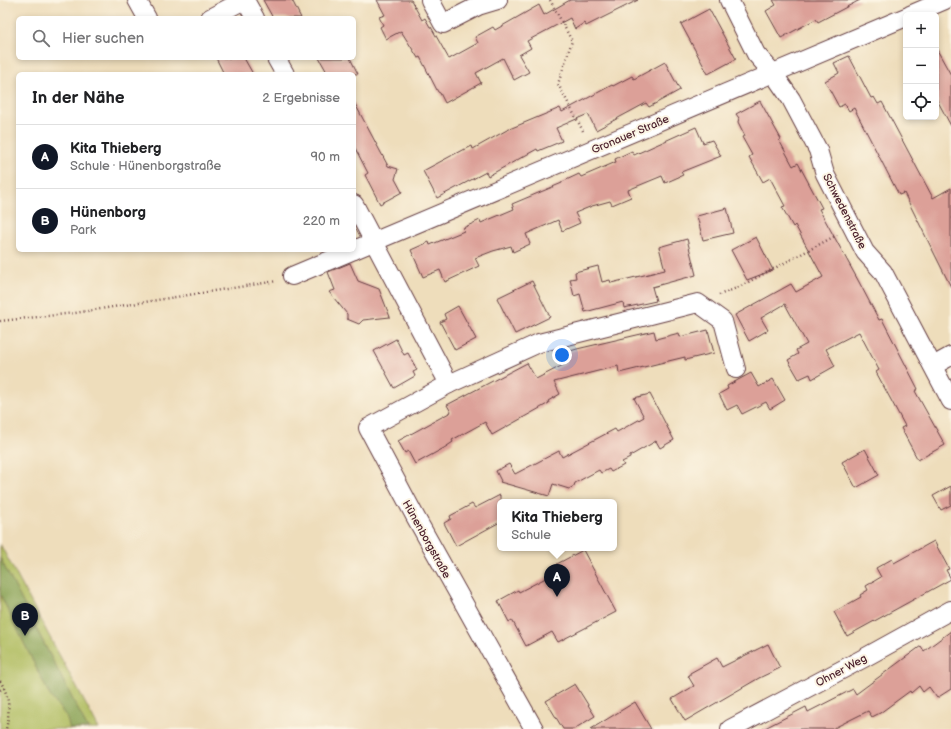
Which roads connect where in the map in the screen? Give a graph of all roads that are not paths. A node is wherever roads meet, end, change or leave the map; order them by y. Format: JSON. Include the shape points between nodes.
{"nodes":[{"id":1,"x":137,"y":0,"type":"edge"},
{"id":2,"x":244,"y":0,"type":"edge"},
{"id":3,"x":430,"y":0,"type":"edge"},
{"id":4,"x":498,"y":0,"type":"edge"},
{"id":5,"x":729,"y":0,"type":"edge"},
{"id":6,"x":945,"y":0,"type":"edge"},
{"id":7,"x":917,"y":12,"type":"edge"},
{"id":8,"x":146,"y":16,"type":"edge"},
{"id":9,"x":214,"y":16,"type":"edge"},
{"id":10,"x":254,"y":16,"type":"edge"},
{"id":11,"x":903,"y":18,"type":"edge"},
{"id":12,"x":277,"y":60,"type":"edge"},
{"id":13,"x":284,"y":72,"type":"edge"},
{"id":14,"x":773,"y":73,"type":"junction"},
{"id":15,"x":356,"y":208,"type":"edge"},
{"id":16,"x":374,"y":241,"type":"junction"},
{"id":17,"x":356,"y":249,"type":"edge"},
{"id":18,"x":349,"y":252,"type":"edge"},
{"id":19,"x":292,"y":276,"type":"road end"},
{"id":20,"x":951,"y":356,"type":"edge"},
{"id":21,"x":933,"y":366,"type":"junction"},
{"id":22,"x":736,"y":369,"type":"dead end"},
{"id":23,"x":449,"y":384,"type":"junction"},
{"id":24,"x":951,"y":401,"type":"edge"},
{"id":25,"x":951,"y":610,"type":"edge"},
{"id":26,"x":534,"y":729,"type":"edge"},
{"id":27,"x":730,"y":729,"type":"edge"}],
"edges":[{"from":1,"to":8,"type":"street"},
{"from":2,"to":9,"type":"street"},
{"from":2,"to":10,"type":"street"},
{"from":3,"to":4,"type":"street","via":[[443,24],[478,6]]},
{"from":5,"to":14,"type":"street","name":"Schwedenstraße","via":[[756,54]]},
{"from":6,"to":7,"type":"street"},
{"from":11,"to":14,"type":"street","name":"Gronauer Straße"},
{"from":12,"to":13,"type":"street"},
{"from":14,"to":16,"type":"street","name":"Gronauer Straße"},
{"from":14,"to":21,"type":"street","name":"Schwedenstraße","via":[[791,99],[818,150],[825,174],[865,252],[883,272]]},
{"from":15,"to":16,"type":"street"},
{"from":16,"to":17,"type":"street","name":"Gronauer Straße"},
{"from":16,"to":23,"type":"street"},
{"from":18,"to":19,"type":"street","name":"Gronauer Straße"},
{"from":20,"to":21,"type":"street"},
{"from":21,"to":24,"type":"street","name":"Schwedenstraße"},
{"from":22,"to":23,"type":"street","name":"Hünenborgstraße","via":[[722,321],[698,303],[539,343]]},
{"from":23,"to":26,"type":"street","name":"Hünenborgstraße","via":[[368,428]]},
{"from":25,"to":27,"type":"street","name":"Ohner Weg"}]}
